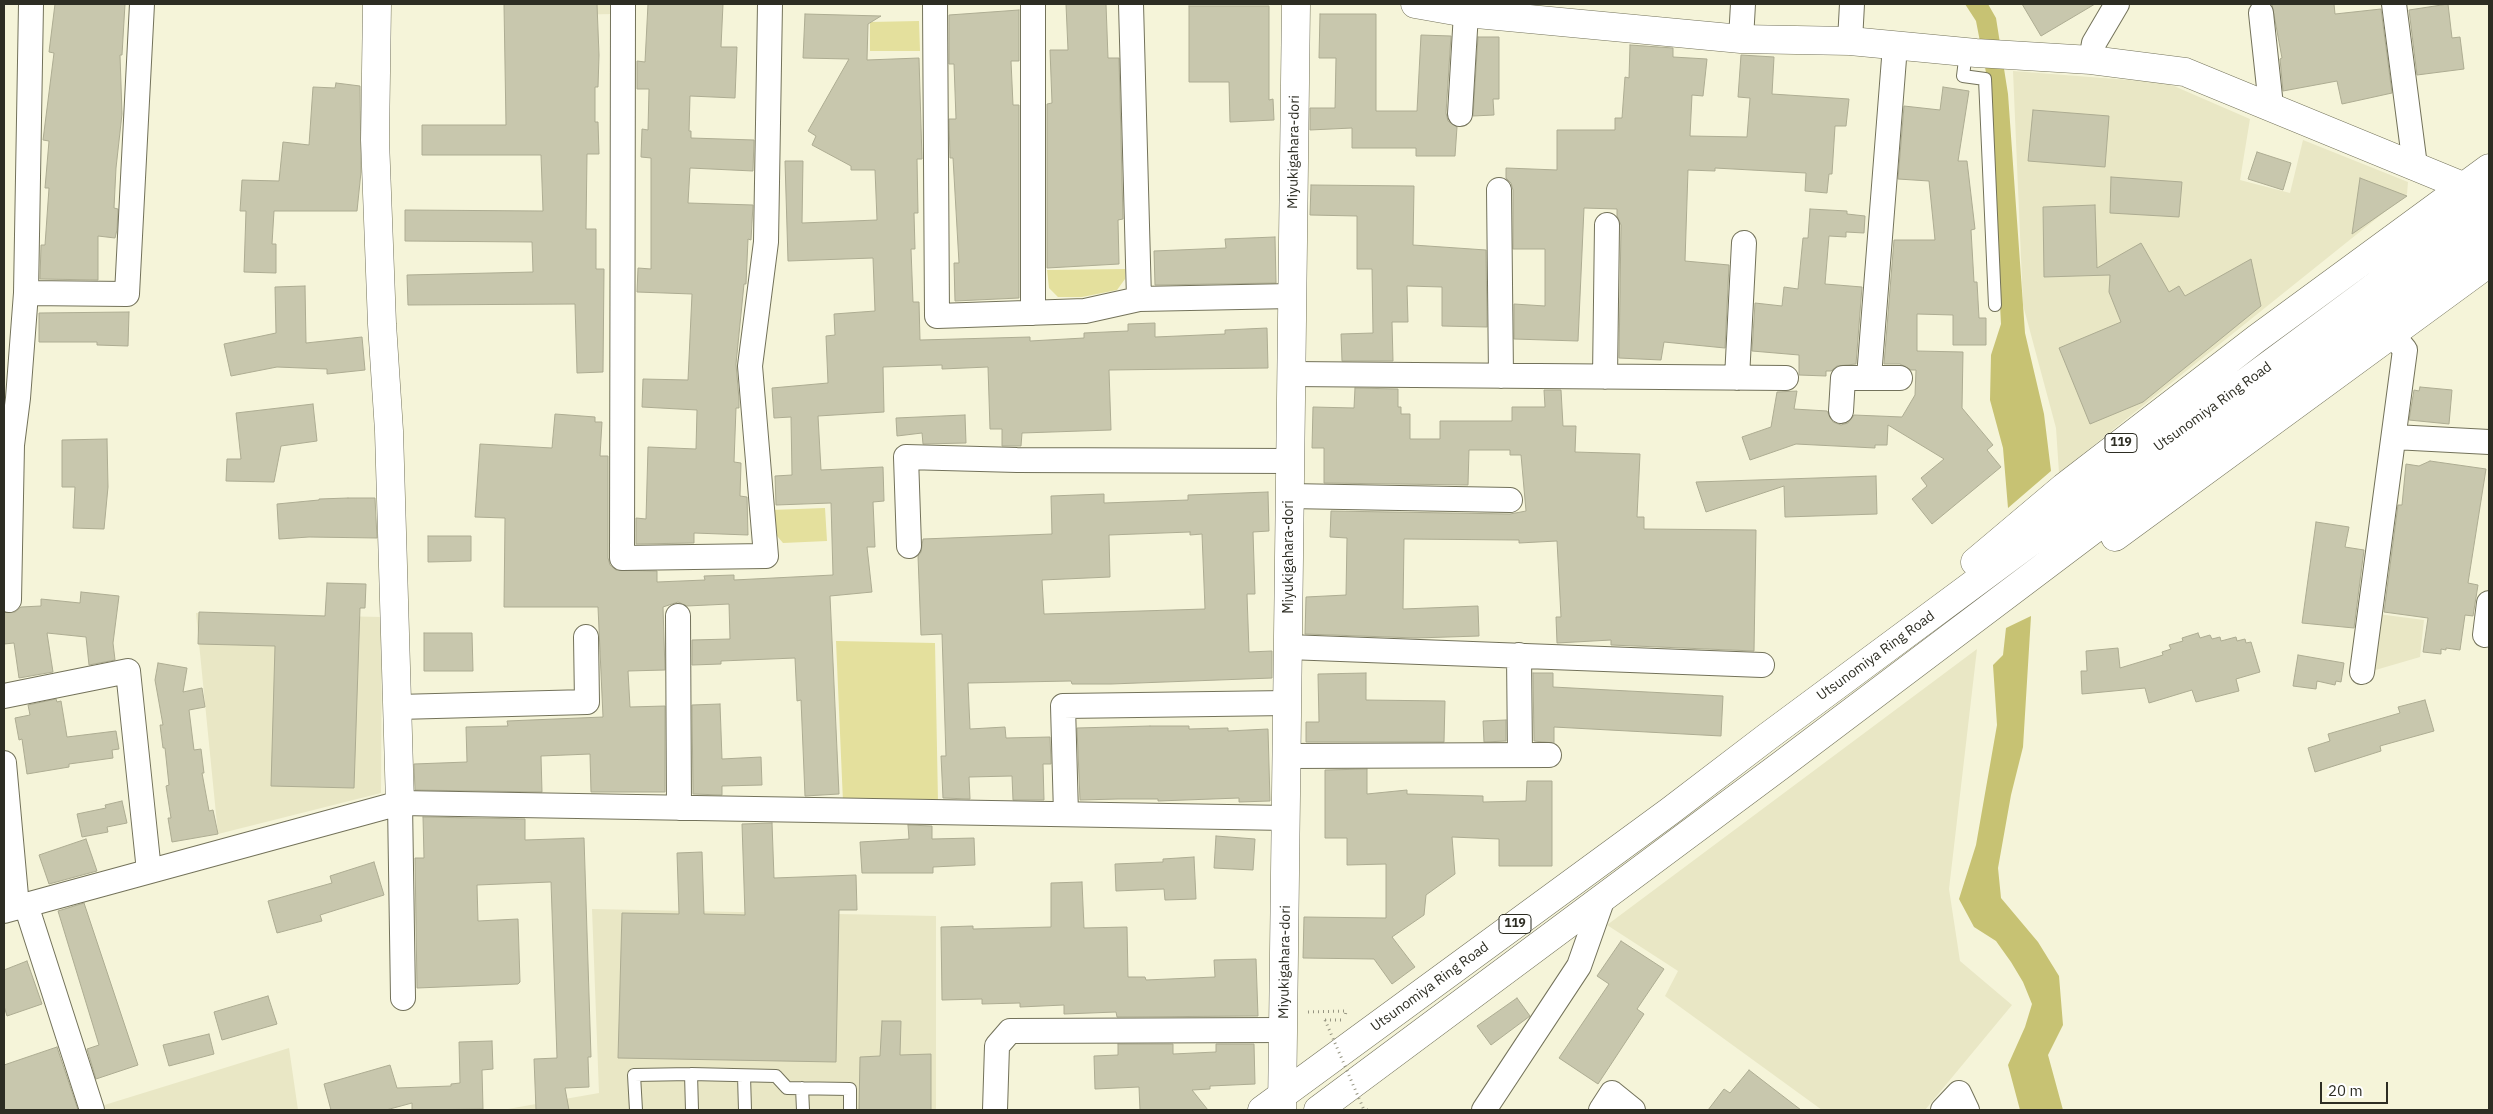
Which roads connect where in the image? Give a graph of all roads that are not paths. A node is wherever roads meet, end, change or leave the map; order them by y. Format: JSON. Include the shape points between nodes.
{"nodes":[{"id":1,"x":31,"y":4,"type":"edge"},
{"id":2,"x":142,"y":4,"type":"edge"},
{"id":3,"x":377,"y":4,"type":"edge"},
{"id":4,"x":623,"y":4,"type":"edge"},
{"id":5,"x":770,"y":4,"type":"edge"},
{"id":6,"x":935,"y":4,"type":"edge"},
{"id":7,"x":1033,"y":4,"type":"edge"},
{"id":8,"x":1132,"y":4,"type":"edge"},
{"id":9,"x":1296,"y":4,"type":"edge"},
{"id":10,"x":1417,"y":4,"type":"edge"},
{"id":11,"x":1742,"y":4,"type":"edge"},
{"id":12,"x":1852,"y":4,"type":"edge"},
{"id":13,"x":2394,"y":4,"type":"edge"},
{"id":14,"x":2107,"y":8,"type":"edge"},
{"id":15,"x":1466,"y":13,"type":"junction"},
{"id":16,"x":2261,"y":13,"type":"dead end"},
{"id":17,"x":1741,"y":39,"type":"junction"},
{"id":18,"x":1850,"y":41,"type":"junction"},
{"id":19,"x":1895,"y":46,"type":"junction"},
{"id":20,"x":1971,"y":53,"type":"junction"},
{"id":21,"x":2091,"y":60,"type":"junction"},
{"id":22,"x":2272,"y":106,"type":"junction"},
{"id":23,"x":1460,"y":114,"type":"dead end"},
{"id":24,"x":2415,"y":166,"type":"junction"},
{"id":25,"x":2489,"y":168,"type":"edge"},
{"id":26,"x":1499,"y":190,"type":"dead end"},
{"id":27,"x":2477,"y":190,"type":"edge"},
{"id":28,"x":2489,"y":202,"type":"edge"},
{"id":29,"x":1607,"y":225,"type":"dead end"},
{"id":30,"x":2489,"y":231,"type":"edge"},
{"id":31,"x":1744,"y":243,"type":"dead end"},
{"id":32,"x":2452,"y":245,"type":"junction"},
{"id":33,"x":2489,"y":263,"type":"edge"},
{"id":34,"x":26,"y":293,"type":"junction"},
{"id":35,"x":1292,"y":296,"type":"junction"},
{"id":36,"x":1139,"y":299,"type":"junction"},
{"id":37,"x":1995,"y":305,"type":"dead end"},
{"id":38,"x":1033,"y":313,"type":"junction"},
{"id":39,"x":2392,"y":334,"type":"junction"},
{"id":40,"x":1291,"y":374,"type":"junction"},
{"id":41,"x":1501,"y":376,"type":"junction"},
{"id":42,"x":1605,"y":377,"type":"junction"},
{"id":43,"x":1869,"y":377,"type":"junction"},
{"id":44,"x":1737,"y":378,"type":"junction"},
{"id":45,"x":1786,"y":378,"type":"dead end"},
{"id":46,"x":1900,"y":378,"type":"dead end"},
{"id":47,"x":1841,"y":411,"type":"dead end"},
{"id":48,"x":2394,"y":437,"type":"junction"},
{"id":49,"x":2489,"y":442,"type":"edge"},
{"id":50,"x":1290,"y":461,"type":"junction"},
{"id":51,"x":1289,"y":496,"type":"junction"},
{"id":52,"x":1510,"y":500,"type":"dead end"},
{"id":53,"x":909,"y":546,"type":"dead end"},
{"id":54,"x":9,"y":600,"type":"dead end"},
{"id":55,"x":2489,"y":603,"type":"edge"},
{"id":56,"x":678,"y":616,"type":"dead end"},
{"id":57,"x":2485,"y":635,"type":"dead end"},
{"id":58,"x":586,"y":637,"type":"dead end"},
{"id":59,"x":1288,"y":647,"type":"junction"},
{"id":60,"x":1519,"y":655,"type":"junction"},
{"id":61,"x":1762,"y":664,"type":"dead end"},
{"id":62,"x":2362,"y":672,"type":"dead end"},
{"id":63,"x":4,"y":696,"type":"edge"},
{"id":64,"x":1288,"y":703,"type":"junction"},
{"id":65,"x":398,"y":707,"type":"junction"},
{"id":66,"x":1767,"y":737,"type":"junction"},
{"id":67,"x":1520,"y":755,"type":"junction"},
{"id":68,"x":1549,"y":755,"type":"dead end"},
{"id":69,"x":1288,"y":756,"type":"junction"},
{"id":70,"x":4,"y":763,"type":"edge"},
{"id":71,"x":1780,"y":766,"type":"junction"},
{"id":72,"x":400,"y":803,"type":"junction"},
{"id":73,"x":679,"y":808,"type":"junction"},
{"id":74,"x":1066,"y":814,"type":"junction"},
{"id":75,"x":1287,"y":818,"type":"junction"},
{"id":76,"x":149,"y":871,"type":"junction"},
{"id":77,"x":1603,"y":898,"type":"junction"},
{"id":78,"x":16,"y":908,"type":"edge"},
{"id":79,"x":403,"y":998,"type":"dead end"},
{"id":80,"x":1283,"y":1030,"type":"junction"},
{"id":81,"x":691,"y":1074,"type":"junction"},
{"id":82,"x":744,"y":1076,"type":"junction"},
{"id":83,"x":802,"y":1088,"type":"junction"},
{"id":84,"x":1275,"y":1105,"type":"edge"},
{"id":85,"x":92,"y":1110,"type":"edge"},
{"id":86,"x":636,"y":1110,"type":"edge"},
{"id":87,"x":692,"y":1110,"type":"edge"},
{"id":88,"x":746,"y":1110,"type":"edge"},
{"id":89,"x":802,"y":1110,"type":"edge"},
{"id":90,"x":850,"y":1110,"type":"edge"},
{"id":91,"x":995,"y":1110,"type":"edge"},
{"id":92,"x":1318,"y":1110,"type":"edge"},
{"id":93,"x":1484,"y":1110,"type":"edge"},
{"id":94,"x":1601,"y":1110,"type":"edge"},
{"id":95,"x":1633,"y":1110,"type":"edge"},
{"id":96,"x":1944,"y":1110,"type":"edge"},
{"id":97,"x":1967,"y":1110,"type":"edge"}],
"edges":[{"from":1,"to":34,"type":"street"},
{"from":2,"to":34,"type":"street","via":[[127,294]]},
{"from":3,"to":65,"type":"main road","via":[[375,140]]},
{"from":4,"to":5,"type":"street","via":[[622,558],[766,556],[750,366],[766,242]]},
{"from":6,"to":38,"type":"street","via":[[937,316]]},
{"from":7,"to":38,"type":"street"},
{"from":8,"to":36,"type":"street"},
{"from":9,"to":35,"type":"main road","name":"Miyukigahara-dori"},
{"from":10,"to":15,"type":"main road"},
{"from":11,"to":17,"type":"street"},
{"from":12,"to":18,"type":"street"},
{"from":13,"to":24,"type":"street"},
{"from":14,"to":21,"type":"street"},
{"from":15,"to":17,"type":"main road"},
{"from":15,"to":23,"type":"street"},
{"from":16,"to":22,"type":"street"},
{"from":17,"to":18,"type":"main road"},
{"from":18,"to":19,"type":"main road"},
{"from":19,"to":20,"type":"main road"},
{"from":19,"to":43,"type":"street"},
{"from":20,"to":21,"type":"main road"},
{"from":20,"to":37,"type":"lane","via":[[1963,76],[1985,79]]},
{"from":21,"to":22,"type":"main road","via":[[2185,72]]},
{"from":22,"to":24,"type":"main road"},
{"from":24,"to":27,"type":"main road"},
{"from":25,"to":27,"type":"main road","number":"119"},
{"from":26,"to":41,"type":"street"},
{"from":27,"to":66,"type":"main road","number":"119","via":[[2256,339],[2064,487]]},
{"from":28,"to":32,"type":"main road","name":"Utsunomiya Ring Road","number":"119"},
{"from":29,"to":42,"type":"street"},
{"from":30,"to":32,"type":"main road","name":"Utsunomiya Ring Road","number":"119"},
{"from":31,"to":44,"type":"street"},
{"from":32,"to":66,"type":"main road","name":"Utsunomiya Ring Road","number":"119"},
{"from":32,"to":71,"type":"main road","name":"Utsunomiya Ring Road","number":"119"},
{"from":33,"to":39,"type":"main road","number":"119"},
{"from":34,"to":54,"type":"street","via":[[12,445]]},
{"from":35,"to":36,"type":"street"},
{"from":35,"to":40,"type":"main road","name":"Miyukigahara-dori"},
{"from":36,"to":38,"type":"street","via":[[1085,311]]},
{"from":39,"to":48,"type":"street","via":[[2405,350]]},
{"from":39,"to":71,"type":"main road","number":"119","via":[[2106,543]]},
{"from":40,"to":41,"type":"street"},
{"from":40,"to":50,"type":"main road","name":"Miyukigahara-dori"},
{"from":41,"to":42,"type":"street"},
{"from":42,"to":44,"type":"street"},
{"from":43,"to":46,"type":"street"},
{"from":43,"to":47,"type":"street","via":[[1843,378]]},
{"from":44,"to":45,"type":"street"},
{"from":48,"to":49,"type":"street"},
{"from":48,"to":62,"type":"street"},
{"from":50,"to":51,"type":"main road","name":"Miyukigahara-dori"},
{"from":50,"to":53,"type":"street","via":[[906,457]]},
{"from":51,"to":52,"type":"street"},
{"from":51,"to":59,"type":"main road","name":"Miyukigahara-dori"},
{"from":55,"to":57,"type":"street"},
{"from":56,"to":73,"type":"street"},
{"from":58,"to":65,"type":"street","via":[[587,702]]},
{"from":59,"to":60,"type":"street"},
{"from":59,"to":64,"type":"main road","name":"Miyukigahara-dori"},
{"from":60,"to":61,"type":"street"},
{"from":60,"to":67,"type":"street"},
{"from":63,"to":76,"type":"street","via":[[128,671]]},
{"from":64,"to":69,"type":"main road","name":"Miyukigahara-dori"},
{"from":64,"to":74,"type":"street","via":[[1063,706]]},
{"from":65,"to":72,"type":"main road"},
{"from":66,"to":84,"type":"main road","name":"Utsunomiya Ring Road","number":"119"},
{"from":67,"to":68,"type":"street"},
{"from":67,"to":69,"type":"street"},
{"from":69,"to":75,"type":"main road","name":"Miyukigahara-dori"},
{"from":70,"to":78,"type":"street"},
{"from":71,"to":77,"type":"main road","name":"Utsunomiya Ring Road","number":"119"},
{"from":72,"to":73,"type":"street"},
{"from":72,"to":76,"type":"street"},
{"from":72,"to":79,"type":"street"},
{"from":73,"to":74,"type":"street"},
{"from":74,"to":75,"type":"street"},
{"from":75,"to":80,"type":"main road","name":"Miyukigahara-dori"},
{"from":76,"to":78,"type":"street"},
{"from":77,"to":92,"type":"main road","name":"Utsunomiya Ring Road","number":"119"},
{"from":77,"to":93,"type":"street","via":[[1579,966]]},
{"from":78,"to":85,"type":"street"},
{"from":80,"to":84,"type":"main road","name":"Miyukigahara-dori"},
{"from":80,"to":91,"type":"street","via":[[1010,1031],[997,1046]]},
{"from":81,"to":82,"type":"lane"},
{"from":81,"to":86,"type":"lane","via":[[634,1075]]},
{"from":81,"to":87,"type":"lane"},
{"from":82,"to":83,"type":"lane","via":[[776,1076],[787,1088]]},
{"from":82,"to":88,"type":"lane"},
{"from":83,"to":89,"type":"lane"},
{"from":83,"to":90,"type":"lane","via":[[850,1089]]},
{"from":94,"to":95,"type":"street","via":[[1612,1094]]},
{"from":96,"to":97,"type":"street","via":[[1959,1092]]}]}
